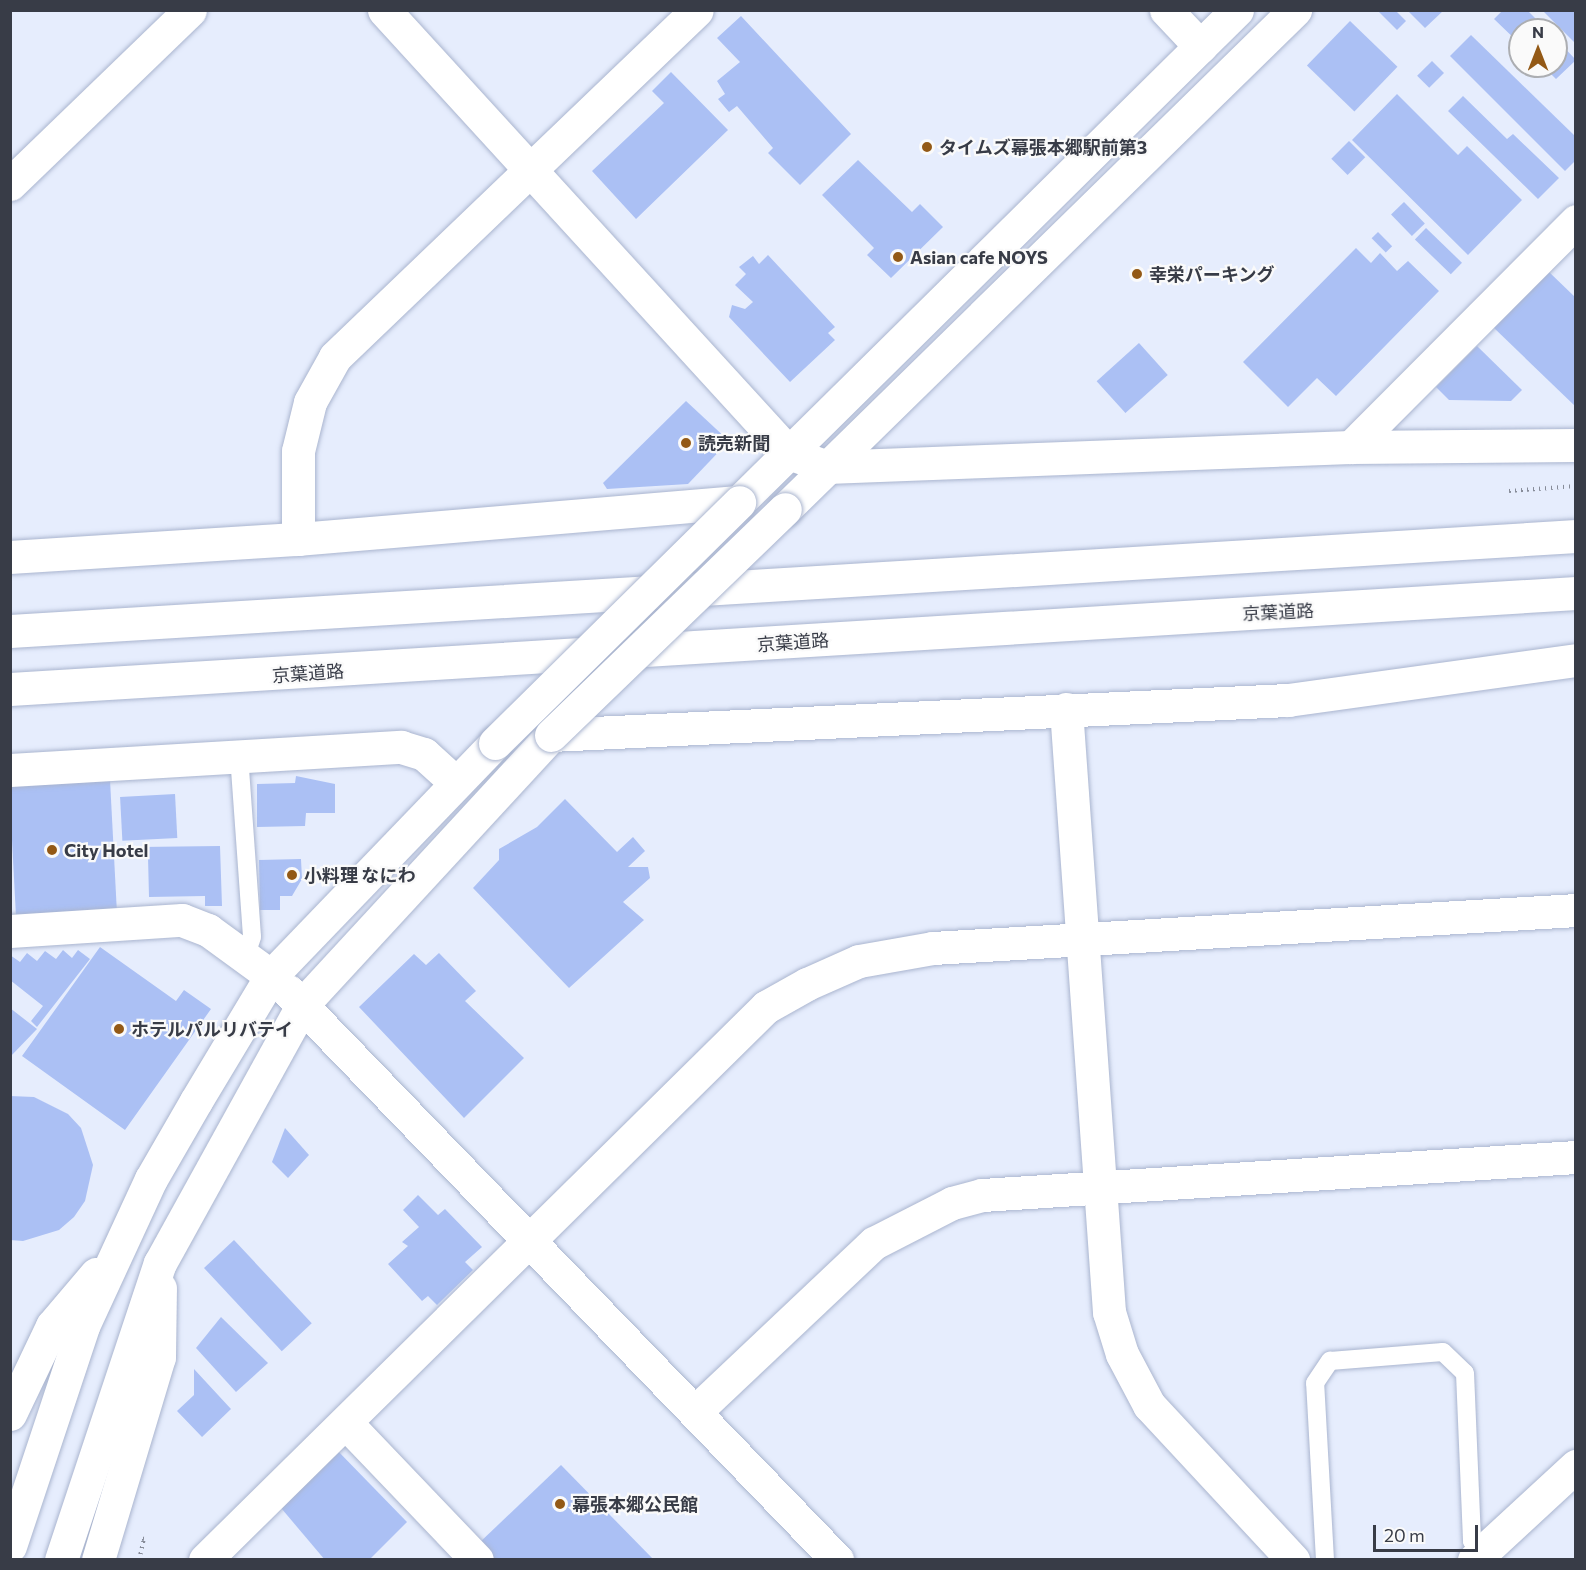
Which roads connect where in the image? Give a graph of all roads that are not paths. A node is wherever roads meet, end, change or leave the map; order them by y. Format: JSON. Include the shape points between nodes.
{"nodes":[{"id":1,"x":190,"y":10,"type":"edge"},
{"id":2,"x":384,"y":10,"type":"edge"},
{"id":3,"x":697,"y":10,"type":"edge"},
{"id":4,"x":1166,"y":10,"type":"edge"},
{"id":5,"x":1237,"y":10,"type":"edge"},
{"id":6,"x":1295,"y":10,"type":"edge"},
{"id":7,"x":1200,"y":46,"type":"junction"},
{"id":8,"x":530,"y":166,"type":"junction"},
{"id":9,"x":10,"y":184,"type":"edge"},
{"id":10,"x":1575,"y":222,"type":"edge"},
{"id":11,"x":1575,"y":445,"type":"edge"},
{"id":12,"x":1351,"y":447,"type":"junction"},
{"id":13,"x":789,"y":453,"type":"junction"},
{"id":14,"x":827,"y":467,"type":"junction"},
{"id":15,"x":739,"y":502,"type":"junction"},
{"id":16,"x":1575,"y":537,"type":"edge"},
{"id":17,"x":298,"y":539,"type":"junction"},
{"id":18,"x":10,"y":557,"type":"edge"},
{"id":19,"x":1575,"y":593,"type":"edge"},
{"id":20,"x":10,"y":631,"type":"edge"},
{"id":21,"x":1575,"y":660,"type":"edge"},
{"id":22,"x":10,"y":689,"type":"edge"},
{"id":23,"x":1066,"y":709,"type":"junction"},
{"id":24,"x":551,"y":735,"type":"junction"},
{"id":25,"x":239,"y":755,"type":"junction"},
{"id":26,"x":10,"y":770,"type":"edge"},
{"id":27,"x":456,"y":783,"type":"junction"},
{"id":28,"x":1575,"y":910,"type":"edge"},
{"id":29,"x":10,"y":931,"type":"edge"},
{"id":30,"x":1084,"y":942,"type":"junction"},
{"id":31,"x":245,"y":957,"type":"junction"},
{"id":32,"x":271,"y":976,"type":"junction"},
{"id":33,"x":303,"y":1004,"type":"junction"},
{"id":34,"x":1575,"y":1156,"type":"edge"},
{"id":35,"x":1098,"y":1188,"type":"junction"},
{"id":36,"x":532,"y":1242,"type":"junction"},
{"id":37,"x":111,"y":1260,"type":"junction"},
{"id":38,"x":160,"y":1263,"type":"junction"},
{"id":39,"x":695,"y":1412,"type":"junction"},
{"id":40,"x":10,"y":1414,"type":"edge"},
{"id":41,"x":347,"y":1424,"type":"junction"},
{"id":42,"x":1575,"y":1466,"type":"edge"},
{"id":43,"x":10,"y":1546,"type":"edge"},
{"id":44,"x":1477,"y":1557,"type":"edge"},
{"id":45,"x":61,"y":1560,"type":"edge"},
{"id":46,"x":98,"y":1560,"type":"edge"},
{"id":47,"x":205,"y":1560,"type":"edge"},
{"id":48,"x":477,"y":1560,"type":"edge"},
{"id":49,"x":837,"y":1560,"type":"edge"},
{"id":50,"x":1293,"y":1560,"type":"edge"},
{"id":51,"x":1325,"y":1560,"type":"edge"}],
"edges":[{"from":1,"to":9,"type":"main road"},
{"from":2,"to":8,"type":"main road"},
{"from":3,"to":8,"type":"main road"},
{"from":4,"to":7,"type":"main road"},
{"from":5,"to":7,"type":"main road"},
{"from":6,"to":14,"type":"main road"},
{"from":7,"to":13,"type":"main road"},
{"from":8,"to":13,"type":"main road"},
{"from":8,"to":17,"type":"main road","via":[[335,357],[310,402],[298,451]]},
{"from":10,"to":12,"type":"main road"},
{"from":11,"to":12,"type":"main road"},
{"from":12,"to":14,"type":"main road"},
{"from":13,"to":14,"type":"main road"},
{"from":13,"to":15,"type":"main road"},
{"from":14,"to":24,"type":"main road","bridge":true},
{"from":15,"to":17,"type":"main road"},
{"from":15,"to":27,"type":"main road","bridge":true},
{"from":16,"to":20,"type":"main road"},
{"from":17,"to":18,"type":"main road"},
{"from":19,"to":22,"type":"main road","name":"京葉道路"},
{"from":21,"to":23,"type":"main road","via":[[1288,700]]},
{"from":23,"to":24,"type":"main road"},
{"from":23,"to":30,"type":"main road"},
{"from":24,"to":33,"type":"main road"},
{"from":25,"to":26,"type":"main road"},
{"from":25,"to":27,"type":"main road","via":[[401,747],[424,754]]},
{"from":25,"to":31,"type":"lane","via":[[252,937]]},
{"from":27,"to":32,"type":"main road"},
{"from":28,"to":30,"type":"main road"},
{"from":29,"to":31,"type":"main road","via":[[182,920]]},
{"from":30,"to":35,"type":"main road"},
{"from":30,"to":36,"type":"main road","via":[[895,952],[807,984],[766,1007]]},
{"from":31,"to":32,"type":"main road"},
{"from":32,"to":33,"type":"main road"},
{"from":32,"to":37,"type":"main road","via":[[151,1179]]},
{"from":33,"to":36,"type":"main road"},
{"from":33,"to":38,"type":"main road"},
{"from":34,"to":35,"type":"main road"},
{"from":35,"to":39,"type":"main road","via":[[982,1195],[921,1216],[874,1243]]},
{"from":35,"to":50,"type":"main road","via":[[1109,1312],[1122,1354],[1149,1405]]},
{"from":36,"to":39,"type":"main road"},
{"from":36,"to":41,"type":"main road"},
{"from":37,"to":40,"type":"main road","via":[[52,1326]]},
{"from":37,"to":43,"type":"main road","via":[[54,1399]]},
{"from":38,"to":45,"type":"main road","via":[[105,1415]]},
{"from":38,"to":46,"type":"main road","via":[[159,1356]]},
{"from":39,"to":49,"type":"main road"},
{"from":41,"to":47,"type":"main road"},
{"from":41,"to":48,"type":"main road"},
{"from":42,"to":44,"type":"main road"},
{"from":44,"to":51,"type":"lane","via":[[1472,1541],[1465,1373],[1443,1352],[1330,1361],[1315,1383]]}]}
